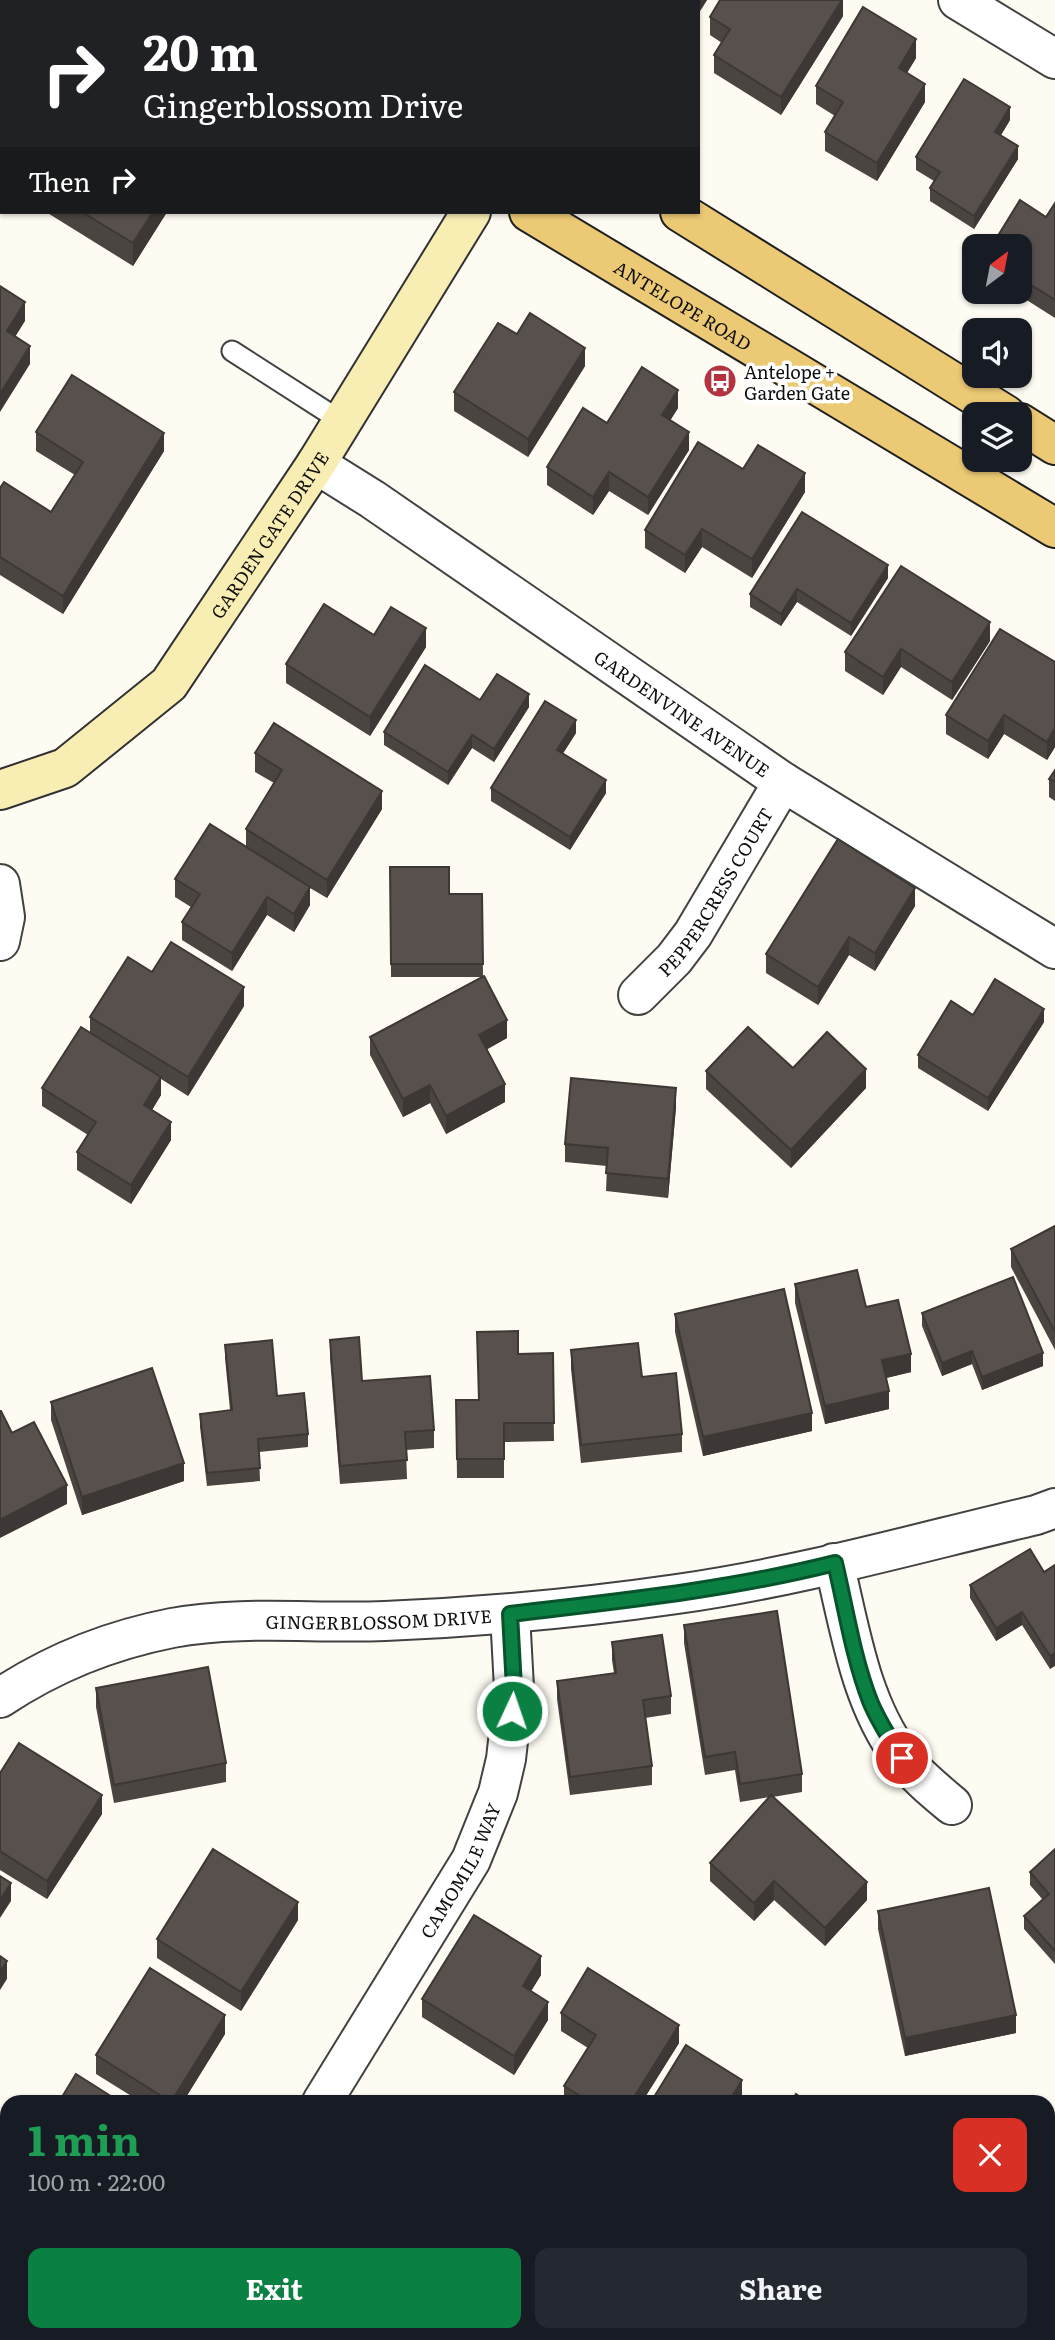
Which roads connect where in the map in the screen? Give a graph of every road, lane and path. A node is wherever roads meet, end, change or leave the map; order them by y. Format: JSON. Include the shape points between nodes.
{"nodes":[{"id":1,"x":958,"y":0,"type":"edge"},
{"id":2,"x":1055,"y":59,"type":"edge"},
{"id":3,"x":470,"y":214,"type":"edge"},
{"id":4,"x":532,"y":214,"type":"edge"},
{"id":5,"x":683,"y":214,"type":"edge"},
{"id":6,"x":232,"y":351,"type":"dead end"},
{"id":7,"x":985,"y":402,"type":"edge"},
{"id":8,"x":341,"y":421,"type":"junction"},
{"id":9,"x":1032,"y":431,"type":"edge"},
{"id":10,"x":1055,"y":445,"type":"edge"},
{"id":11,"x":316,"y":464,"type":"junction"},
{"id":12,"x":1055,"y":528,"type":"edge"},
{"id":13,"x":783,"y":782,"type":"junction"},
{"id":14,"x":0,"y":790,"type":"edge"},
{"id":15,"x":0,"y":884,"type":"edge"},
{"id":16,"x":0,"y":942,"type":"edge"},
{"id":17,"x":1055,"y":949,"type":"edge"},
{"id":18,"x":638,"y":995,"type":"dead end"},
{"id":19,"x":1055,"y":1508,"type":"edge"},
{"id":20,"x":835,"y":1563,"type":"junction"},
{"id":21,"x":510,"y":1614,"type":"junction"},
{"id":22,"x":0,"y":1698,"type":"edge"},
{"id":23,"x":952,"y":1805,"type":"dead end"},
{"id":24,"x":334,"y":2095,"type":"edge"}],
"edges":[{"from":1,"to":2,"type":"street"},
{"from":3,"to":8,"type":"main road","name":"GARDEN GATE DRIVE"},
{"from":4,"to":12,"type":"main road","name":"ANTELOPE ROAD"},
{"from":5,"to":7,"type":"main road"},
{"from":6,"to":8,"type":"lane"},
{"from":8,"to":11,"type":"main road","name":"GARDEN GATE DRIVE"},
{"from":9,"to":10,"type":"main road"},
{"from":11,"to":13,"type":"street","name":"GARDENVINE AVENUE"},
{"from":11,"to":14,"type":"main road","name":"GARDEN GATE DRIVE","via":[[169,684],[65,768]]},
{"from":13,"to":17,"type":"street","name":"GARDENVINE AVENUE"},
{"from":13,"to":18,"type":"street","name":"PEPPERCRESS COURT","via":[[693,934]]},
{"from":15,"to":16,"type":"street","via":[[5,917]]},
{"from":19,"to":20,"type":"street","name":"GINGERBLOSSOM DRIVE"},
{"from":20,"to":21,"type":"street","name":"GINGERBLOSSOM DRIVE","via":[[677,1594]]},
{"from":20,"to":23,"type":"street","via":[[861,1671],[884,1730],[902,1758]]},
{"from":21,"to":22,"type":"street","name":"GINGERBLOSSOM DRIVE","via":[[173,1628],[113,1643],[56,1666]]},
{"from":21,"to":24,"type":"street","name":"CAMOMILE WAY","via":[[514,1688],[498,1793],[471,1860]]}]}
